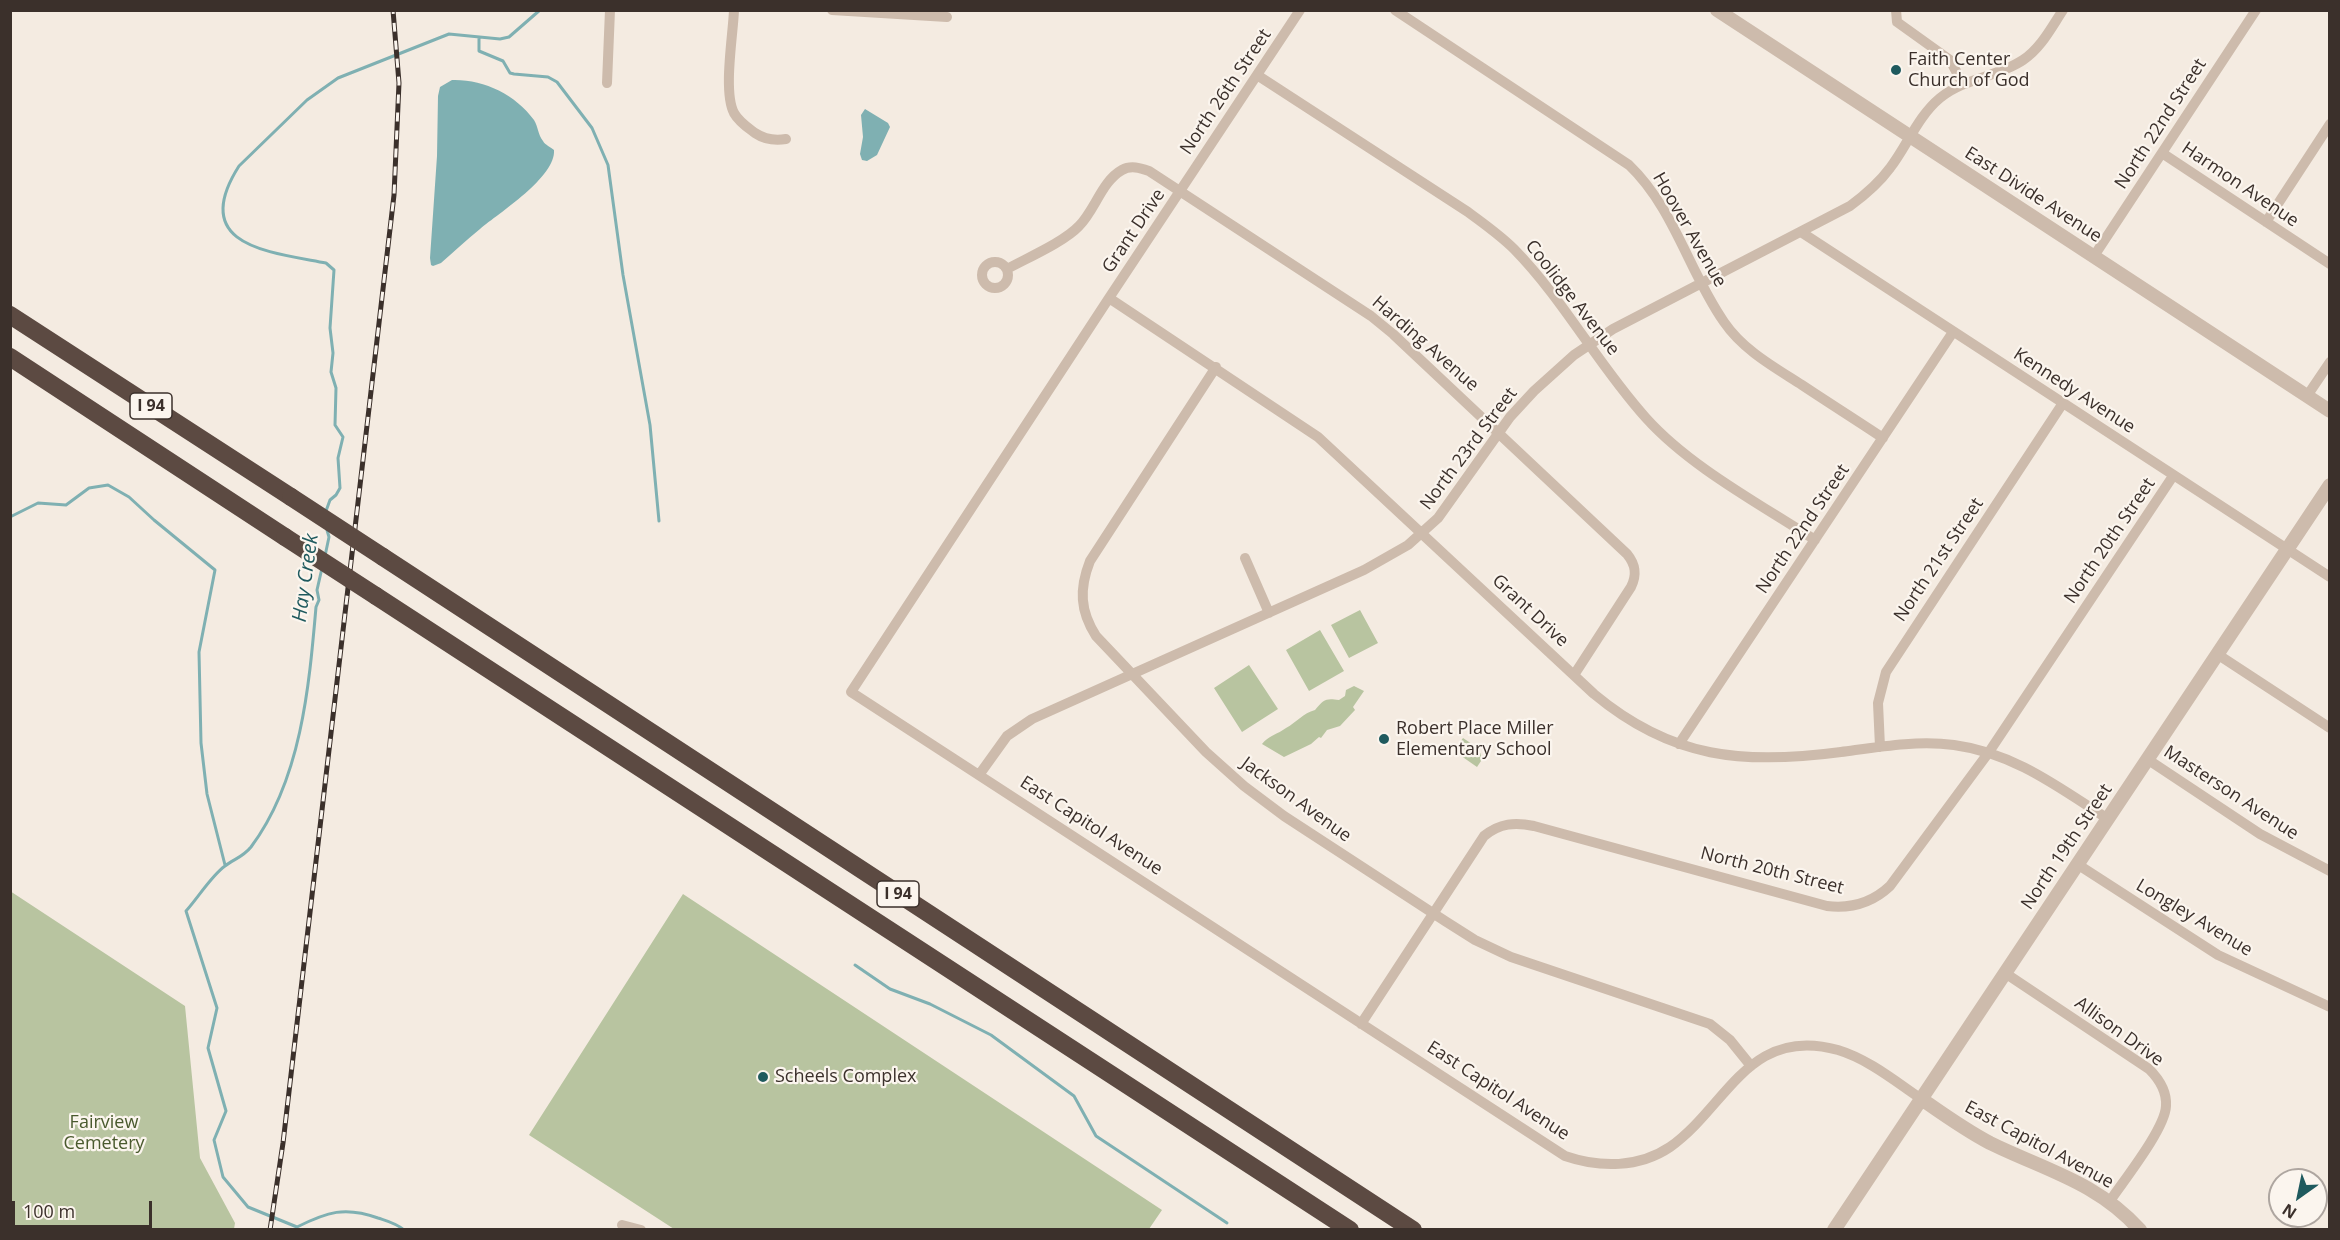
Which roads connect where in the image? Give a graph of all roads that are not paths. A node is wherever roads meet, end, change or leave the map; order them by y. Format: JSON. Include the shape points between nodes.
{"nodes":[{"id":1,"x":610,"y":10,"type":"edge"},
{"id":2,"x":735,"y":10,"type":"edge"},
{"id":3,"x":832,"y":10,"type":"edge"},
{"id":4,"x":1300,"y":10,"type":"edge"},
{"id":5,"x":1395,"y":10,"type":"edge"},
{"id":6,"x":1717,"y":10,"type":"edge"},
{"id":7,"x":1896,"y":10,"type":"edge"},
{"id":8,"x":2063,"y":10,"type":"edge"},
{"id":9,"x":2256,"y":10,"type":"edge"},
{"id":10,"x":849,"y":11,"type":"edge"},
{"id":11,"x":946,"y":17,"type":"dead end"},
{"id":12,"x":1257,"y":75,"type":"junction"},
{"id":13,"x":608,"y":83,"type":"dead end"},
{"id":14,"x":1963,"y":84,"type":"junction"},
{"id":15,"x":2330,"y":124,"type":"edge"},
{"id":16,"x":1911,"y":137,"type":"junction"},
{"id":17,"x":786,"y":139,"type":"dead end"},
{"id":18,"x":2162,"y":153,"type":"junction"},
{"id":19,"x":1180,"y":191,"type":"junction"},
{"id":20,"x":2265,"y":222,"type":"junction"},
{"id":21,"x":1801,"y":232,"type":"junction"},
{"id":22,"x":2094,"y":256,"type":"junction"},
{"id":23,"x":2330,"y":264,"type":"edge"},
{"id":24,"x":1007,"y":269,"type":"dead end"},
{"id":25,"x":1702,"y":282,"type":"junction"},
{"id":26,"x":1109,"y":298,"type":"junction"},
{"id":27,"x":10,"y":315,"type":"edge"},
{"id":28,"x":1953,"y":332,"type":"junction"},
{"id":29,"x":1588,"y":345,"type":"junction"},
{"id":30,"x":10,"y":357,"type":"edge"},
{"id":31,"x":2330,"y":362,"type":"edge"},
{"id":32,"x":1216,"y":367,"type":"junction"},
{"id":33,"x":2307,"y":396,"type":"junction"},
{"id":34,"x":2063,"y":404,"type":"junction"},
{"id":35,"x":2330,"y":411,"type":"edge"},
{"id":36,"x":1498,"y":433,"type":"junction"},
{"id":37,"x":1883,"y":438,"type":"junction"},
{"id":38,"x":2173,"y":476,"type":"junction"},
{"id":39,"x":2330,"y":485,"type":"edge"},
{"id":40,"x":1423,"y":533,"type":"junction"},
{"id":41,"x":1815,"y":540,"type":"junction"},
{"id":42,"x":2286,"y":550,"type":"junction"},
{"id":43,"x":1245,"y":558,"type":"dead end"},
{"id":44,"x":2330,"y":578,"type":"edge"},
{"id":45,"x":1269,"y":613,"type":"junction"},
{"id":46,"x":2217,"y":654,"type":"junction"},
{"id":47,"x":1131,"y":674,"type":"junction"},
{"id":48,"x":1574,"y":675,"type":"junction"},
{"id":49,"x":2330,"y":728,"type":"edge"},
{"id":50,"x":1679,"y":744,"type":"junction"},
{"id":51,"x":1880,"y":747,"type":"junction"},
{"id":52,"x":1989,"y":752,"type":"junction"},
{"id":53,"x":2147,"y":759,"type":"junction"},
{"id":54,"x":979,"y":775,"type":"junction"},
{"id":55,"x":2108,"y":819,"type":"junction"},
{"id":56,"x":2078,"y":864,"type":"junction"},
{"id":57,"x":2330,"y":871,"type":"edge"},
{"id":58,"x":1434,"y":914,"type":"junction"},
{"id":59,"x":2005,"y":974,"type":"junction"},
{"id":60,"x":2330,"y":1007,"type":"edge"},
{"id":61,"x":1361,"y":1024,"type":"junction"},
{"id":62,"x":1751,"y":1066,"type":"junction"},
{"id":63,"x":1920,"y":1098,"type":"junction"},
{"id":64,"x":2109,"y":1201,"type":"junction"},
{"id":65,"x":621,"y":1225,"type":"dead end"},
{"id":66,"x":641,"y":1230,"type":"edge"},
{"id":67,"x":1350,"y":1230,"type":"edge"},
{"id":68,"x":1413,"y":1230,"type":"edge"},
{"id":69,"x":1834,"y":1230,"type":"edge"},
{"id":70,"x":2140,"y":1230,"type":"edge"}],
"edges":[{"from":1,"to":13,"type":"street"},
{"from":2,"to":17,"type":"street","via":[[729,91],[732,107],[739,121],[759,135],[772,140]]},
{"from":3,"to":10,"type":"street"},
{"from":4,"to":12,"type":"street","name":"North 26th Street"},
{"from":5,"to":25,"type":"street","name":"Hoover Avenue","via":[[1629,165],[1663,211]]},
{"from":6,"to":16,"type":"street","name":"East Divide Avenue"},
{"from":7,"to":14,"type":"street","via":[[1897,22],[1950,60]]},
{"from":8,"to":14,"type":"street","name":"North 23rd Street","via":[[2025,59]]},
{"from":9,"to":18,"type":"street","name":"North 22nd Street"},
{"from":10,"to":11,"type":"street"},
{"from":12,"to":19,"type":"street","name":"North 26th Street"},
{"from":12,"to":29,"type":"street","name":"Coolidge Avenue","via":[[1484,224],[1528,265]]},
{"from":14,"to":16,"type":"street","name":"North 23rd Street","via":[[1933,105]]},
{"from":15,"to":20,"type":"street"},
{"from":16,"to":21,"type":"street","name":"North 23rd Street","via":[[1867,193]]},
{"from":16,"to":22,"type":"street","name":"East Divide Avenue"},
{"from":18,"to":20,"type":"street","name":"Harmon Avenue"},
{"from":18,"to":22,"type":"street","name":"North 22nd Street"},
{"from":19,"to":24,"type":"street","name":"Harding Avenue","via":[[1143,169],[1121,170],[1074,231]]},
{"from":19,"to":26,"type":"street","name":"Grant Drive"},
{"from":19,"to":36,"type":"street","name":"Harding Avenue","via":[[1383,326]]},
{"from":20,"to":23,"type":"street","name":"Harmon Avenue"},
{"from":21,"to":25,"type":"street","name":"North 23rd Street"},
{"from":21,"to":28,"type":"street","name":"Kennedy Avenue"},
{"from":22,"to":33,"type":"street","name":"East Divide Avenue"},
{"from":25,"to":29,"type":"street","name":"North 23rd Street"},
{"from":25,"to":37,"type":"street","name":"Hoover Avenue","via":[[1723,322],[1746,347]]},
{"from":26,"to":32,"type":"street","name":"Grant Drive"},
{"from":26,"to":54,"type":"street","name":"East Capitol Avenue","via":[[850,692]]},
{"from":27,"to":68,"type":"highway","number":"I 94","bridge":true},
{"from":28,"to":34,"type":"street","name":"Kennedy Avenue"},
{"from":28,"to":37,"type":"street","name":"North 22nd Street"},
{"from":29,"to":36,"type":"street","name":"North 23rd Street","via":[[1534,391]]},
{"from":29,"to":41,"type":"street","name":"Coolidge Avenue","via":[[1635,406],[1675,446]]},
{"from":30,"to":67,"type":"highway","number":"I 94","bridge":true},
{"from":31,"to":33,"type":"street"},
{"from":32,"to":40,"type":"street","name":"Grant Drive","via":[[1318,437]]},
{"from":32,"to":47,"type":"street","name":"Jackson Avenue","via":[[1085,573],[1082,596],[1086,617],[1096,636]]},
{"from":33,"to":35,"type":"street","name":"East Divide Avenue"},
{"from":34,"to":38,"type":"street","name":"Kennedy Avenue"},
{"from":34,"to":51,"type":"street","name":"North 21st Street","via":[[1891,662],[1878,703]]},
{"from":36,"to":40,"type":"street","name":"North 23rd Street","via":[[1451,502]]},
{"from":36,"to":48,"type":"street","name":"Harding Avenue","via":[[1627,554],[1634,565],[1631,587]]},
{"from":37,"to":41,"type":"street","name":"North 22nd Street"},
{"from":38,"to":42,"type":"street","name":"Kennedy Avenue"},
{"from":38,"to":52,"type":"street","name":"North 20th Street"},
{"from":39,"to":42,"type":"street","name":"North 19th Street"},
{"from":40,"to":45,"type":"street","name":"North 23rd Street","via":[[1381,562]]},
{"from":40,"to":48,"type":"street","name":"Grant Drive"},
{"from":41,"to":50,"type":"street","name":"North 22nd Street"},
{"from":42,"to":44,"type":"street","name":"Kennedy Avenue"},
{"from":42,"to":46,"type":"street","name":"North 19th Street"},
{"from":43,"to":45,"type":"street"},
{"from":45,"to":47,"type":"street","name":"North 23rd Street"},
{"from":46,"to":49,"type":"street"},
{"from":46,"to":53,"type":"street","name":"North 19th Street"},
{"from":47,"to":54,"type":"street","name":"North 23rd Street","via":[[1023,724],[1001,743]]},
{"from":47,"to":58,"type":"street","name":"Jackson Avenue","via":[[1206,752],[1251,791]]},
{"from":48,"to":50,"type":"street","name":"Grant Drive","via":[[1628,719]]},
{"from":50,"to":51,"type":"street","name":"Grant Drive","via":[[1728,756],[1773,759]]},
{"from":51,"to":52,"type":"street","name":"Grant Drive","via":[[1941,743]]},
{"from":52,"to":55,"type":"street","name":"Grant Drive","via":[[2032,770]]},
{"from":52,"to":58,"type":"street","name":"North 20th Street","via":[[1890,886],[1857,905],[1827,906],[1515,823],[1484,836]]},
{"from":53,"to":55,"type":"street","name":"North 19th Street"},
{"from":53,"to":57,"type":"street","name":"Masterson Avenue","via":[[2260,834]]},
{"from":54,"to":61,"type":"street","name":"East Capitol Avenue"},
{"from":55,"to":56,"type":"street","name":"North 19th Street"},
{"from":56,"to":59,"type":"street","name":"North 19th Street"},
{"from":56,"to":60,"type":"street","name":"Longley Avenue","via":[[2218,955]]},
{"from":58,"to":61,"type":"street","name":"North 20th Street"},
{"from":58,"to":62,"type":"street","name":"Jackson Avenue","via":[[1511,957],[1710,1024],[1730,1040]]},
{"from":59,"to":63,"type":"street","name":"North 19th Street"},
{"from":59,"to":64,"type":"street","name":"Allison Drive","via":[[2149,1069],[2163,1089],[2166,1103],[2162,1120]]},
{"from":61,"to":62,"type":"street","name":"East Capitol Avenue","via":[[1555,1151],[1600,1164],[1639,1161],[1669,1148]]},
{"from":62,"to":63,"type":"street","name":"East Capitol Avenue","via":[[1790,1049],[1830,1048],[1864,1061]]},
{"from":63,"to":64,"type":"street","name":"East Capitol Avenue","via":[[1980,1137],[2071,1178]]},
{"from":63,"to":69,"type":"street","name":"North 19th Street"},
{"from":64,"to":70,"type":"street","name":"East Capitol Avenue"},
{"from":65,"to":66,"type":"street"}]}
